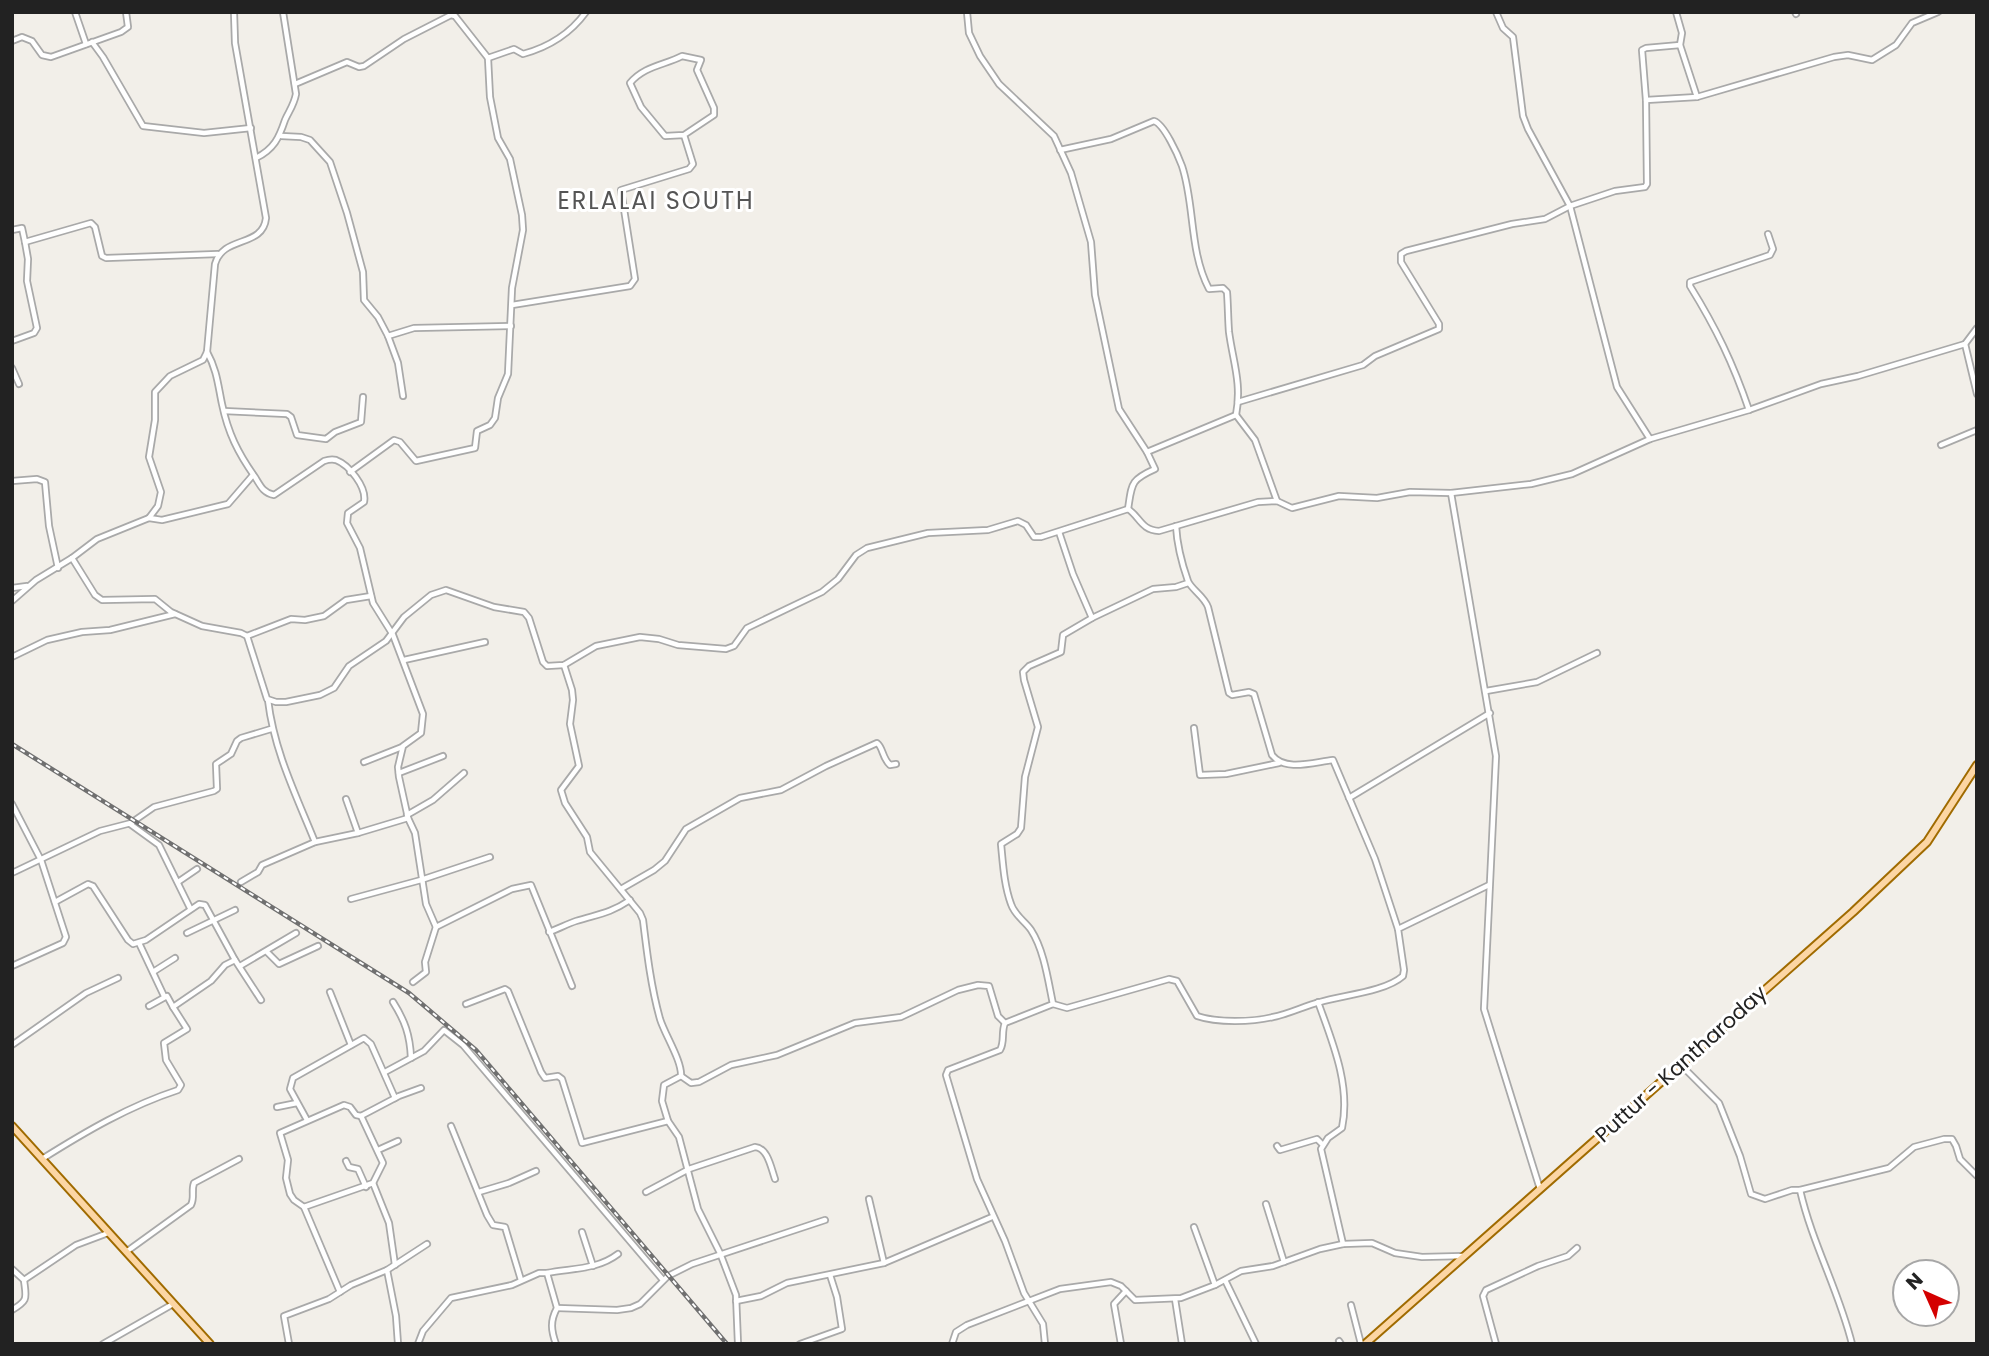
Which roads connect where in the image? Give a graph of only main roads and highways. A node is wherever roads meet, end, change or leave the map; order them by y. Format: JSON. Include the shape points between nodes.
{"nodes":[{"id":1,"x":1977,"y":765,"type":"edge"},
{"id":2,"x":12,"y":1126,"type":"edge"},
{"id":3,"x":210,"y":1344,"type":"edge"},
{"id":4,"x":1363,"y":1344,"type":"edge"}],
"edges":[{"from":1,"to":4,"type":"main road","name":"Puttur - Kantharoday","via":[[1927,842],[1853,912]]},
{"from":2,"to":3,"type":"main road"}]}
